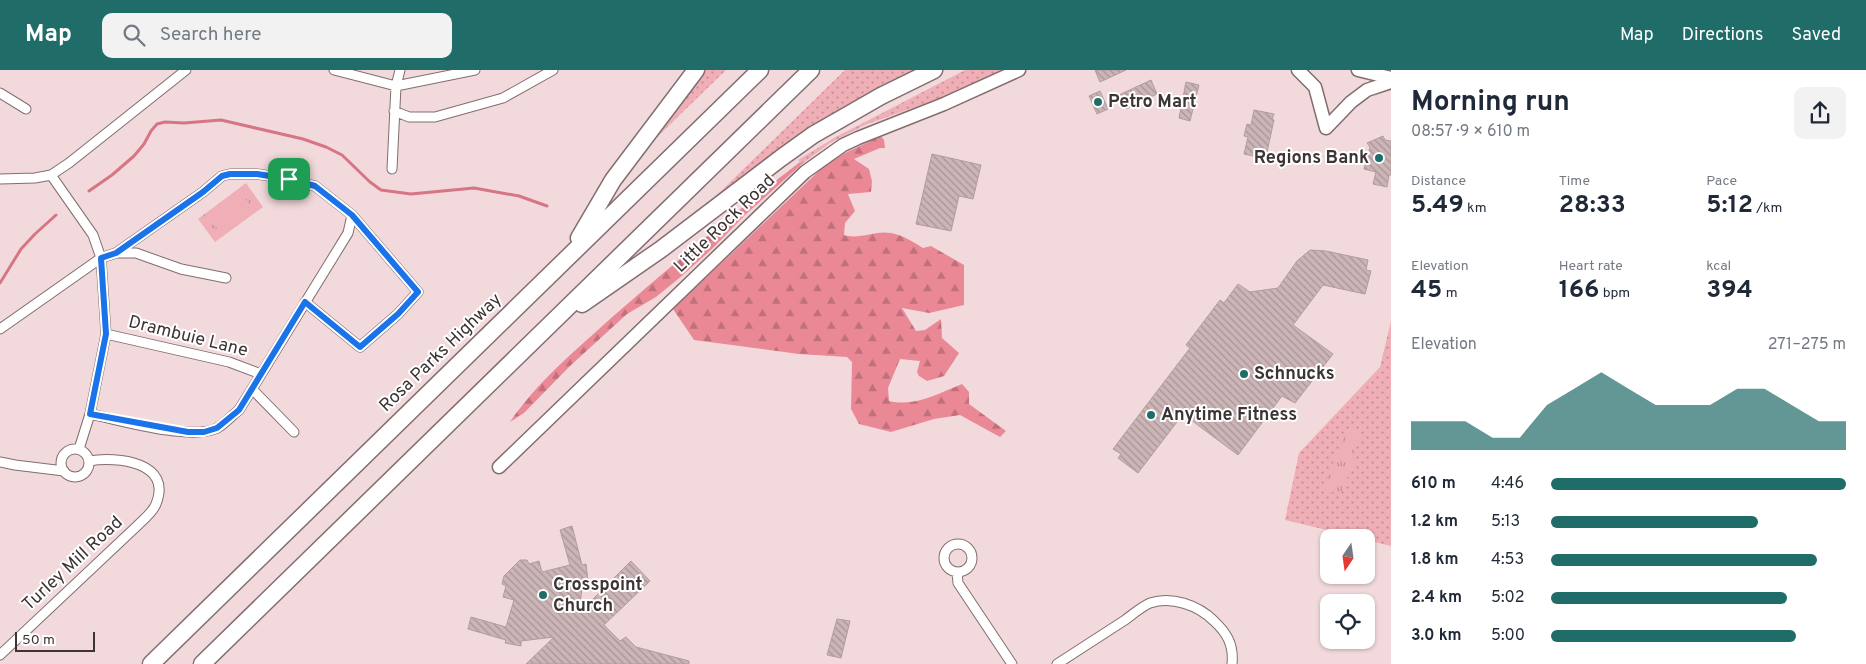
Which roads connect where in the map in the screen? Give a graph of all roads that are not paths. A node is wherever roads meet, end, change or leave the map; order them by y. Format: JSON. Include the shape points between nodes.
{"nodes":[{"id":1,"x":186,"y":70,"type":"edge"},
{"id":2,"x":334,"y":70,"type":"edge"},
{"id":3,"x":400,"y":70,"type":"edge"},
{"id":4,"x":474,"y":70,"type":"edge"},
{"id":5,"x":553,"y":70,"type":"edge"},
{"id":6,"x":696,"y":70,"type":"edge"},
{"id":7,"x":760,"y":70,"type":"edge"},
{"id":8,"x":811,"y":70,"type":"edge"},
{"id":9,"x":934,"y":70,"type":"edge"},
{"id":10,"x":1019,"y":70,"type":"edge"},
{"id":11,"x":1298,"y":70,"type":"edge"},
{"id":12,"x":1358,"y":70,"type":"edge"},
{"id":13,"x":1391,"y":78,"type":"edge"},
{"id":14,"x":1391,"y":82,"type":"edge"},
{"id":15,"x":396,"y":86,"type":"junction"},
{"id":16,"x":0,"y":93,"type":"edge"},
{"id":17,"x":26,"y":109,"type":"dead end"},
{"id":18,"x":394,"y":112,"type":"junction"},
{"id":19,"x":392,"y":169,"type":"dead end"},
{"id":20,"x":50,"y":175,"type":"junction"},
{"id":21,"x":0,"y":178,"type":"edge"},
{"id":22,"x":352,"y":215,"type":"junction"},
{"id":23,"x":116,"y":253,"type":"junction"},
{"id":24,"x":568,"y":257,"type":"junction"},
{"id":25,"x":101,"y":258,"type":"junction"},
{"id":26,"x":226,"y":278,"type":"dead end"},
{"id":27,"x":305,"y":302,"type":"junction"},
{"id":28,"x":0,"y":329,"type":"edge"},
{"id":29,"x":543,"y":331,"type":"junction"},
{"id":30,"x":106,"y":334,"type":"junction"},
{"id":31,"x":261,"y":374,"type":"junction"},
{"id":32,"x":252,"y":389,"type":"junction"},
{"id":33,"x":90,"y":414,"type":"junction"},
{"id":34,"x":294,"y":432,"type":"dead end"},
{"id":35,"x":79,"y":449,"type":"junction"},
{"id":36,"x":89,"y":461,"type":"junction"},
{"id":37,"x":0,"y":464,"type":"edge"},
{"id":38,"x":499,"y":467,"type":"dead end"},
{"id":39,"x":64,"y":471,"type":"junction"},
{"id":40,"x":957,"y":572,"type":"dead end"},
{"id":41,"x":0,"y":655,"type":"edge"},
{"id":42,"x":151,"y":664,"type":"edge"},
{"id":43,"x":202,"y":664,"type":"edge"},
{"id":44,"x":1012,"y":664,"type":"edge"},
{"id":45,"x":1057,"y":664,"type":"edge"},
{"id":46,"x":1232,"y":664,"type":"edge"}],
"edges":[{"from":1,"to":20,"type":"street"},
{"from":2,"to":15,"type":"street"},
{"from":3,"to":15,"type":"street"},
{"from":4,"to":15,"type":"street"},
{"from":5,"to":18,"type":"street","via":[[503,98],[435,117],[409,117]]},
{"from":6,"to":24,"type":"highway","via":[[613,180]]},
{"from":7,"to":24,"type":"highway","name":"Rosa Parks Highway"},
{"from":8,"to":29,"type":"highway"},
{"from":9,"to":29,"type":"highway","via":[[813,135],[660,250]]},
{"from":10,"to":38,"type":"street","name":"Little Rock Road","via":[[843,145],[817,163]]},
{"from":11,"to":14,"type":"street","via":[[1315,87],[1326,128],[1351,102],[1368,90]]},
{"from":12,"to":13,"type":"street"},
{"from":15,"to":18,"type":"street"},
{"from":16,"to":17,"type":"street"},
{"from":18,"to":19,"type":"street"},
{"from":20,"to":21,"type":"street"},
{"from":20,"to":25,"type":"street","via":[[93,235]]},
{"from":22,"to":23,"type":"street","via":[[315,186],[257,174],[230,174],[222,176]]},
{"from":22,"to":27,"type":"street","via":[[348,233]]},
{"from":22,"to":27,"type":"street","via":[[418,292],[360,347]]},
{"from":23,"to":25,"type":"street"},
{"from":23,"to":26,"type":"street","via":[[136,253],[181,269]]},
{"from":24,"to":42,"type":"highway","name":"Rosa Parks Highway"},
{"from":25,"to":28,"type":"street"},
{"from":25,"to":30,"type":"street"},
{"from":27,"to":31,"type":"street"},
{"from":29,"to":43,"type":"highway"},
{"from":30,"to":31,"type":"street","name":"Drambuie Lane","via":[[229,362]]},
{"from":30,"to":33,"type":"street"},
{"from":31,"to":32,"type":"street"},
{"from":32,"to":33,"type":"street","via":[[239,410],[217,428],[204,432],[170,430]]},
{"from":32,"to":34,"type":"street"},
{"from":33,"to":35,"type":"street"},
{"from":35,"to":36,"type":"street"},
{"from":35,"to":39,"type":"street","via":[[70,450],[63,456],[61,465]]},
{"from":36,"to":39,"type":"street","via":[[86,471],[79,477],[69,476]]},
{"from":36,"to":41,"type":"street","name":"Turley Mill Road","via":[[105,458],[150,470],[158,482],[156,506]]},
{"from":37,"to":39,"type":"street"},
{"from":40,"to":44,"type":"street","via":[[958,583]]},
{"from":45,"to":46,"type":"street","via":[[1150,604],[1172,601],[1189,604],[1206,613],[1222,628],[1230,639]]}]}
